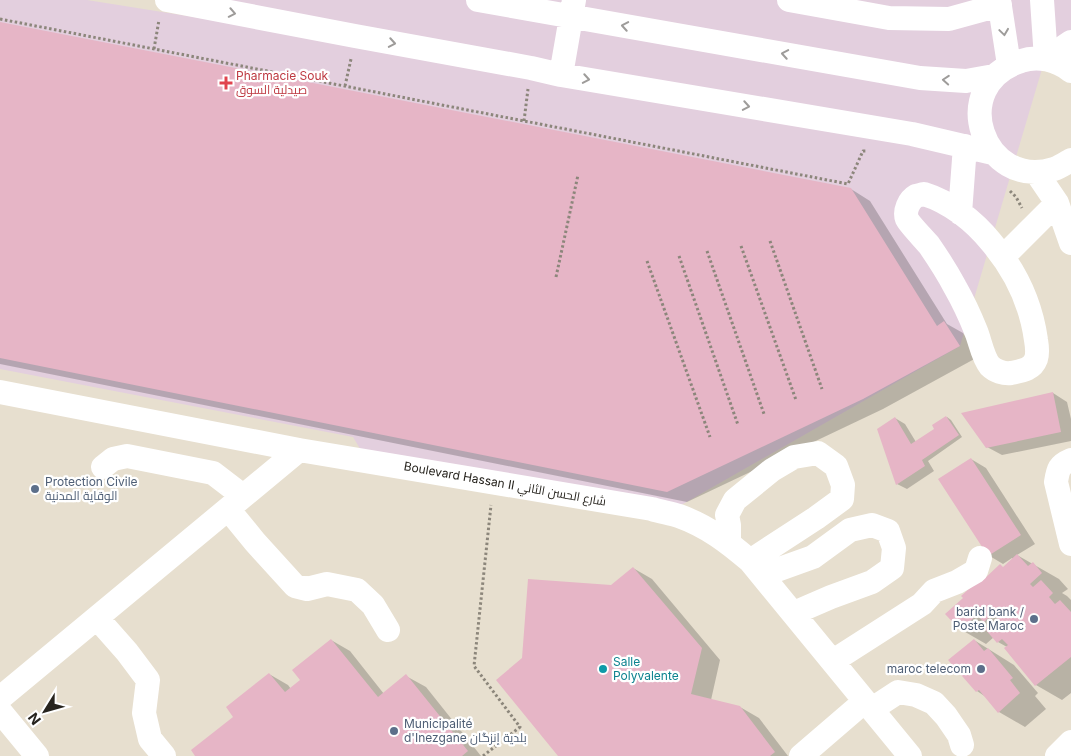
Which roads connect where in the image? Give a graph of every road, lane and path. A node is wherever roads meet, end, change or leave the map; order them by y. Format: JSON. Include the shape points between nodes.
{"nodes":[{"id":1,"x":478,"y":0,"type":"edge"},
{"id":2,"x":789,"y":0,"type":"edge"},
{"id":3,"x":1042,"y":0,"type":"edge"},
{"id":4,"x":1000,"y":3,"type":"edge"},
{"id":5,"x":573,"y":8,"type":"edge"},
{"id":6,"x":163,"y":10,"type":"edge"},
{"id":7,"x":0,"y":19,"type":"edge"},
{"id":8,"x":355,"y":36,"type":"junction"},
{"id":9,"x":1071,"y":42,"type":"edge"},
{"id":10,"x":154,"y":49,"type":"junction"},
{"id":11,"x":1046,"y":59,"type":"junction"},
{"id":12,"x":531,"y":68,"type":"junction"},
{"id":13,"x":1001,"y":71,"type":"junction"},
{"id":14,"x":1071,"y":71,"type":"edge"},
{"id":15,"x":561,"y":75,"type":"junction"},
{"id":16,"x":345,"y":86,"type":"junction"},
{"id":17,"x":524,"y":121,"type":"junction"},
{"id":18,"x":965,"y":146,"type":"junction"},
{"id":19,"x":871,"y":152,"type":"dead end"},
{"id":20,"x":994,"y":153,"type":"junction"},
{"id":21,"x":1071,"y":160,"type":"edge"},
{"id":22,"x":1036,"y":172,"type":"junction"},
{"id":23,"x":578,"y":175,"type":"dead end"},
{"id":24,"x":1057,"y":203,"type":"junction"},
{"id":25,"x":960,"y":213,"type":"junction"},
{"id":26,"x":770,"y":241,"type":"dead end"},
{"id":27,"x":1071,"y":243,"type":"edge"},
{"id":28,"x":742,"y":246,"type":"dead end"},
{"id":29,"x":707,"y":252,"type":"dead end"},
{"id":30,"x":679,"y":256,"type":"dead end"},
{"id":31,"x":1003,"y":257,"type":"junction"},
{"id":32,"x":647,"y":262,"type":"dead end"},
{"id":33,"x":556,"y":277,"type":"dead end"},
{"id":34,"x":822,"y":389,"type":"dead end"},
{"id":35,"x":0,"y":392,"type":"edge"},
{"id":36,"x":796,"y":400,"type":"dead end"},
{"id":37,"x":764,"y":414,"type":"dead end"},
{"id":38,"x":738,"y":425,"type":"dead end"},
{"id":39,"x":710,"y":437,"type":"dead end"},
{"id":40,"x":299,"y":450,"type":"junction"},
{"id":41,"x":1071,"y":460,"type":"edge"},
{"id":42,"x":103,"y":467,"type":"dead end"},
{"id":43,"x":493,"y":482,"type":"junction"},
{"id":44,"x":236,"y":502,"type":"junction"},
{"id":45,"x":729,"y":542,"type":"junction"},
{"id":46,"x":1071,"y":544,"type":"edge"},
{"id":47,"x":980,"y":558,"type":"dead end"},
{"id":48,"x":756,"y":568,"type":"junction"},
{"id":49,"x":794,"y":613,"type":"junction"},
{"id":50,"x":97,"y":618,"type":"junction"},
{"id":51,"x":388,"y":630,"type":"dead end"},
{"id":52,"x":833,"y":662,"type":"junction"},
{"id":53,"x":0,"y":698,"type":"edge"},
{"id":54,"x":868,"y":705,"type":"junction"},
{"id":55,"x":0,"y":712,"type":"edge"},
{"id":56,"x":1071,"y":742,"type":"edge"},
{"id":57,"x":962,"y":745,"type":"dead end"},
{"id":58,"x":37,"y":756,"type":"edge"},
{"id":59,"x":164,"y":756,"type":"edge"},
{"id":60,"x":483,"y":756,"type":"edge"},
{"id":61,"x":801,"y":756,"type":"edge"},
{"id":62,"x":910,"y":756,"type":"edge"},
{"id":63,"x":1056,"y":756,"type":"edge"}],
"edges":[{"from":1,"to":5,"type":"street"},
{"from":2,"to":4,"type":"street","via":[[889,18],[949,19]]},
{"from":3,"to":11,"type":"street"},
{"from":4,"to":13,"type":"street","one_way":true},
{"from":13,"to":5,"type":"street","one_way":true,"via":[[966,82],[920,78]]},
{"from":5,"to":15,"type":"street"},
{"from":6,"to":8,"type":"street","one_way":true},
{"from":6,"to":10,"type":"path"},
{"from":7,"to":10,"type":"path"},
{"from":8,"to":12,"type":"street","one_way":true},
{"from":8,"to":16,"type":"path"},
{"from":9,"to":11,"type":"street"},
{"from":10,"to":16,"type":"path"},
{"from":11,"to":13,"type":"street","via":[[1027,59]]},
{"from":11,"to":14,"type":"street"},
{"from":12,"to":15,"type":"street"},
{"from":12,"to":17,"type":"path"},
{"from":13,"to":20,"type":"street","via":[[984,90],[980,106],[984,139]]},
{"from":15,"to":18,"type":"street","one_way":true,"via":[[912,134]]},
{"from":16,"to":17,"type":"path"},
{"from":17,"to":19,"type":"path","via":[[848,184],[863,151]]},
{"from":18,"to":20,"type":"street"},
{"from":18,"to":25,"type":"street"},
{"from":20,"to":22,"type":"street","via":[[1020,170]]},
{"from":21,"to":22,"type":"street","via":[[1055,169]]},
{"from":22,"to":24,"type":"street"},
{"from":23,"to":33,"type":"path"},
{"from":24,"to":27,"type":"street"},
{"from":24,"to":31,"type":"street"},
{"from":25,"to":31,"type":"street"},
{"from":25,"to":31,"type":"street","via":[[924,194],[909,202],[906,210],[908,219],[955,286],[987,362],[992,368],[1007,374],[1029,368],[1037,353],[1030,312]]},
{"from":26,"to":34,"type":"path"},
{"from":28,"to":36,"type":"path"},
{"from":29,"to":37,"type":"path"},
{"from":30,"to":38,"type":"path"},
{"from":32,"to":39,"type":"path"},
{"from":35,"to":40,"type":"street","name":"Boulevard Hassan II شارع الحسن الثاني"},
{"from":40,"to":43,"type":"street","name":"Boulevard Hassan II شارع الحسن الثاني"},
{"from":40,"to":44,"type":"street"},
{"from":41,"to":46,"type":"street","via":[[1063,464],[1056,482]]},
{"from":42,"to":44,"type":"street","via":[[113,459],[127,456],[213,473]]},
{"from":43,"to":45,"type":"street","name":"Boulevard Hassan II شارع الحسن الثاني","via":[[679,516]]},
{"from":43,"to":60,"type":"path","via":[[474,666],[520,727]]},
{"from":44,"to":50,"type":"street"},
{"from":44,"to":51,"type":"street","via":[[255,542],[296,586],[307,589],[328,584],[356,590],[373,605]]},
{"from":45,"to":48,"type":"street","name":"Boulevard Hassan II شارع الحسن الثاني"},
{"from":45,"to":48,"type":"street","via":[[727,514],[735,500],[772,470],[794,457],[818,453],[836,466],[843,485],[842,499]]},
{"from":47,"to":52,"type":"street","via":[[976,571],[934,591],[922,604]]},
{"from":48,"to":49,"type":"street","name":"Boulevard Hassan II شارع الحسن الثاني"},
{"from":48,"to":49,"type":"street","via":[[813,557],[850,530],[872,525],[888,531],[894,548],[892,568],[872,582]]},
{"from":49,"to":52,"type":"street","name":"Boulevard Hassan II شارع الحسن الثاني"},
{"from":50,"to":53,"type":"street"},
{"from":50,"to":59,"type":"street","via":[[148,680],[144,713],[150,739]]},
{"from":52,"to":54,"type":"street","name":"Boulevard Hassan II شارع الحسن الثاني"},
{"from":54,"to":57,"type":"street","via":[[898,692],[916,695],[934,703],[946,716],[959,734]]},
{"from":54,"to":61,"type":"street"},
{"from":54,"to":62,"type":"street","name":"Boulevard Hassan II شارع الحسن الثاني"},
{"from":55,"to":58,"type":"street"},
{"from":56,"to":63,"type":"street"}]}
